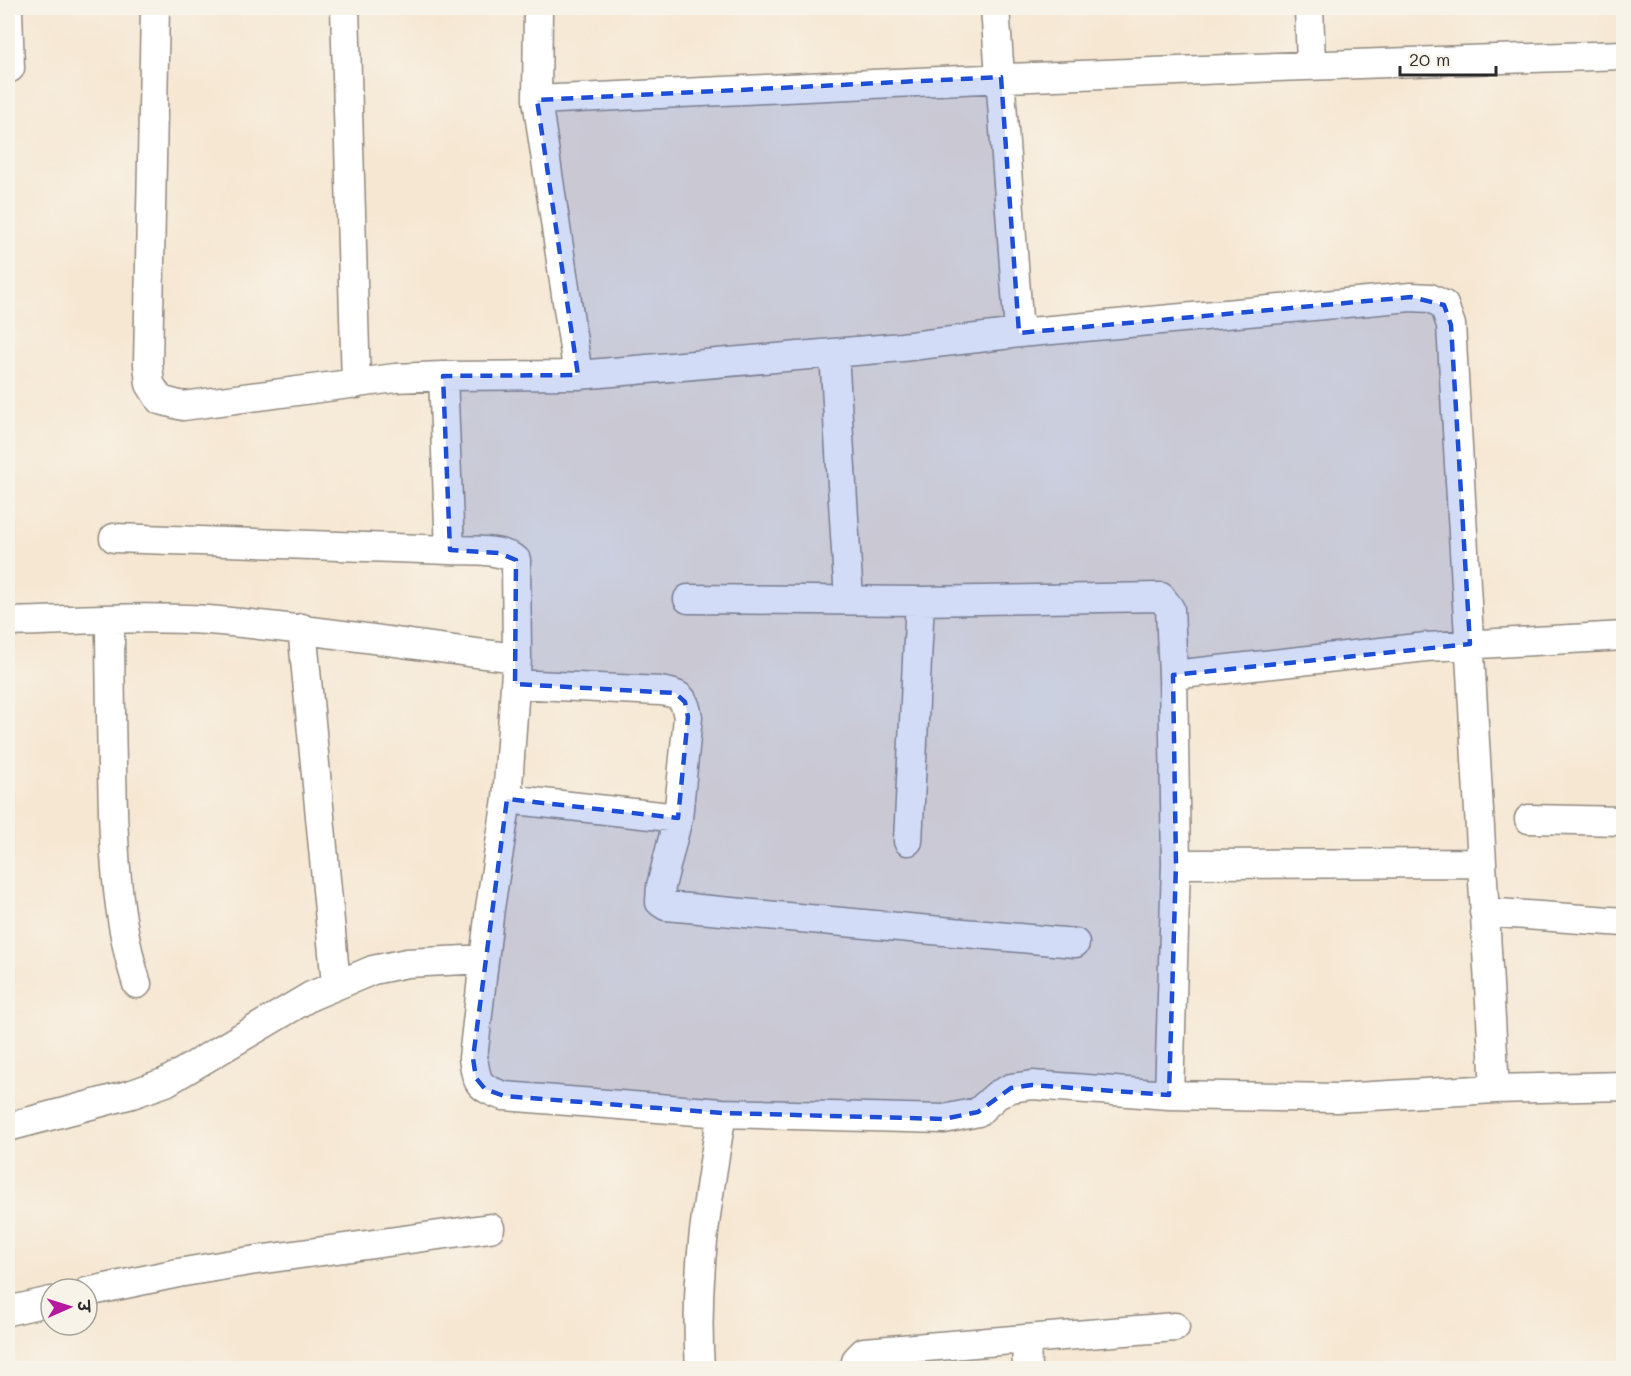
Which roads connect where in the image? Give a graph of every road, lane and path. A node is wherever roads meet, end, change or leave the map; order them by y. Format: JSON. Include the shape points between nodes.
{"nodes":[{"id":1,"x":155,"y":8,"type":"edge"},
{"id":2,"x":345,"y":8,"type":"edge"},
{"id":3,"x":538,"y":8,"type":"edge"},
{"id":4,"x":995,"y":8,"type":"edge"},
{"id":5,"x":1310,"y":8,"type":"edge"},
{"id":6,"x":8,"y":12,"type":"edge"},
{"id":7,"x":1623,"y":54,"type":"edge"},
{"id":8,"x":1311,"y":64,"type":"junction"},
{"id":9,"x":10,"y":68,"type":"dead end"},
{"id":10,"x":1001,"y":77,"type":"junction"},
{"id":11,"x":537,"y":100,"type":"junction"},
{"id":12,"x":1019,"y":333,"type":"junction"},
{"id":13,"x":834,"y":353,"type":"junction"},
{"id":14,"x":578,"y":375,"type":"junction"},
{"id":15,"x":443,"y":376,"type":"junction"},
{"id":16,"x":356,"y":384,"type":"junction"},
{"id":17,"x":114,"y":538,"type":"dead end"},
{"id":18,"x":450,"y":550,"type":"junction"},
{"id":19,"x":688,"y":599,"type":"dead end"},
{"id":20,"x":849,"y":600,"type":"junction"},
{"id":21,"x":920,"y":601,"type":"junction"},
{"id":22,"x":110,"y":619,"type":"junction"},
{"id":23,"x":8,"y":622,"type":"edge"},
{"id":24,"x":302,"y":628,"type":"junction"},
{"id":25,"x":1623,"y":636,"type":"edge"},
{"id":26,"x":1470,"y":644,"type":"junction"},
{"id":27,"x":516,"y":671,"type":"junction"},
{"id":28,"x":1173,"y":675,"type":"junction"},
{"id":29,"x":507,"y":799,"type":"junction"},
{"id":30,"x":678,"y":818,"type":"junction"},
{"id":31,"x":1529,"y":819,"type":"dead end"},
{"id":32,"x":1623,"y":821,"type":"edge"},
{"id":33,"x":908,"y":841,"type":"dead end"},
{"id":34,"x":1481,"y":863,"type":"junction"},
{"id":35,"x":1176,"y":864,"type":"junction"},
{"id":36,"x":1484,"y":912,"type":"junction"},
{"id":37,"x":1623,"y":922,"type":"edge"},
{"id":38,"x":1075,"y":943,"type":"dead end"},
{"id":39,"x":484,"y":959,"type":"junction"},
{"id":40,"x":137,"y":984,"type":"dead end"},
{"id":41,"x":336,"y":984,"type":"junction"},
{"id":42,"x":1623,"y":1086,"type":"edge"},
{"id":43,"x":1495,"y":1089,"type":"junction"},
{"id":44,"x":1169,"y":1095,"type":"junction"},
{"id":45,"x":722,"y":1113,"type":"junction"},
{"id":46,"x":8,"y":1127,"type":"edge"},
{"id":47,"x":490,"y":1228,"type":"dead end"},
{"id":48,"x":99,"y":1289,"type":"edge"},
{"id":49,"x":39,"y":1303,"type":"edge"},
{"id":50,"x":8,"y":1311,"type":"edge"},
{"id":51,"x":1175,"y":1327,"type":"dead end"},
{"id":52,"x":1026,"y":1340,"type":"junction"},
{"id":53,"x":700,"y":1368,"type":"edge"},
{"id":54,"x":854,"y":1368,"type":"edge"},
{"id":55,"x":1027,"y":1368,"type":"edge"}],
"edges":[{"from":1,"to":16,"type":"street","via":[[150,384],[160,400],[183,406]]},
{"from":2,"to":16,"type":"street"},
{"from":3,"to":11,"type":"street"},
{"from":4,"to":10,"type":"street"},
{"from":5,"to":8,"type":"street"},
{"from":6,"to":9,"type":"street"},
{"from":7,"to":8,"type":"street"},
{"from":8,"to":10,"type":"street"},
{"from":10,"to":11,"type":"street"},
{"from":10,"to":12,"type":"street"},
{"from":11,"to":14,"type":"street"},
{"from":12,"to":13,"type":"street"},
{"from":12,"to":26,"type":"street","via":[[1411,297],[1431,298],[1444,305],[1451,325]]},
{"from":13,"to":14,"type":"street"},
{"from":13,"to":20,"type":"street"},
{"from":14,"to":15,"type":"street"},
{"from":15,"to":16,"type":"street"},
{"from":15,"to":18,"type":"street"},
{"from":17,"to":18,"type":"street"},
{"from":18,"to":27,"type":"street","via":[[499,553],[516,560]]},
{"from":19,"to":20,"type":"street"},
{"from":20,"to":21,"type":"street"},
{"from":21,"to":28,"type":"street","via":[[1161,597],[1170,609]]},
{"from":21,"to":33,"type":"street"},
{"from":22,"to":23,"type":"street"},
{"from":22,"to":24,"type":"street","via":[[206,620]]},
{"from":22,"to":40,"type":"street","via":[[115,855],[123,922]]},
{"from":24,"to":27,"type":"street","via":[[430,648]]},
{"from":24,"to":41,"type":"street"},
{"from":25,"to":26,"type":"street"},
{"from":26,"to":28,"type":"street"},
{"from":26,"to":34,"type":"street"},
{"from":27,"to":29,"type":"street"},
{"from":27,"to":30,"type":"street","via":[[675,693],[685,702],[688,717]]},
{"from":28,"to":35,"type":"street"},
{"from":29,"to":30,"type":"street"},
{"from":29,"to":39,"type":"street"},
{"from":30,"to":38,"type":"street","via":[[661,886],[660,902],[666,906]]},
{"from":31,"to":32,"type":"street"},
{"from":34,"to":35,"type":"street"},
{"from":34,"to":36,"type":"street"},
{"from":35,"to":44,"type":"street"},
{"from":36,"to":37,"type":"street"},
{"from":36,"to":43,"type":"street"},
{"from":39,"to":41,"type":"street","via":[[407,963]]},
{"from":39,"to":45,"type":"street","via":[[473,1058],[476,1078],[485,1089],[504,1096]]},
{"from":41,"to":46,"type":"street","via":[[166,1082]]},
{"from":42,"to":43,"type":"street"},
{"from":43,"to":44,"type":"street","via":[[1337,1098]]},
{"from":44,"to":45,"type":"street","via":[[1032,1085],[1011,1088],[978,1112],[944,1119]]},
{"from":45,"to":53,"type":"street","via":[[701,1244]]},
{"from":47,"to":48,"type":"street","via":[[250,1261]]},
{"from":49,"to":50,"type":"street"},
{"from":51,"to":52,"type":"street"},
{"from":52,"to":54,"type":"street","via":[[864,1352]]},
{"from":52,"to":55,"type":"street"}]}
